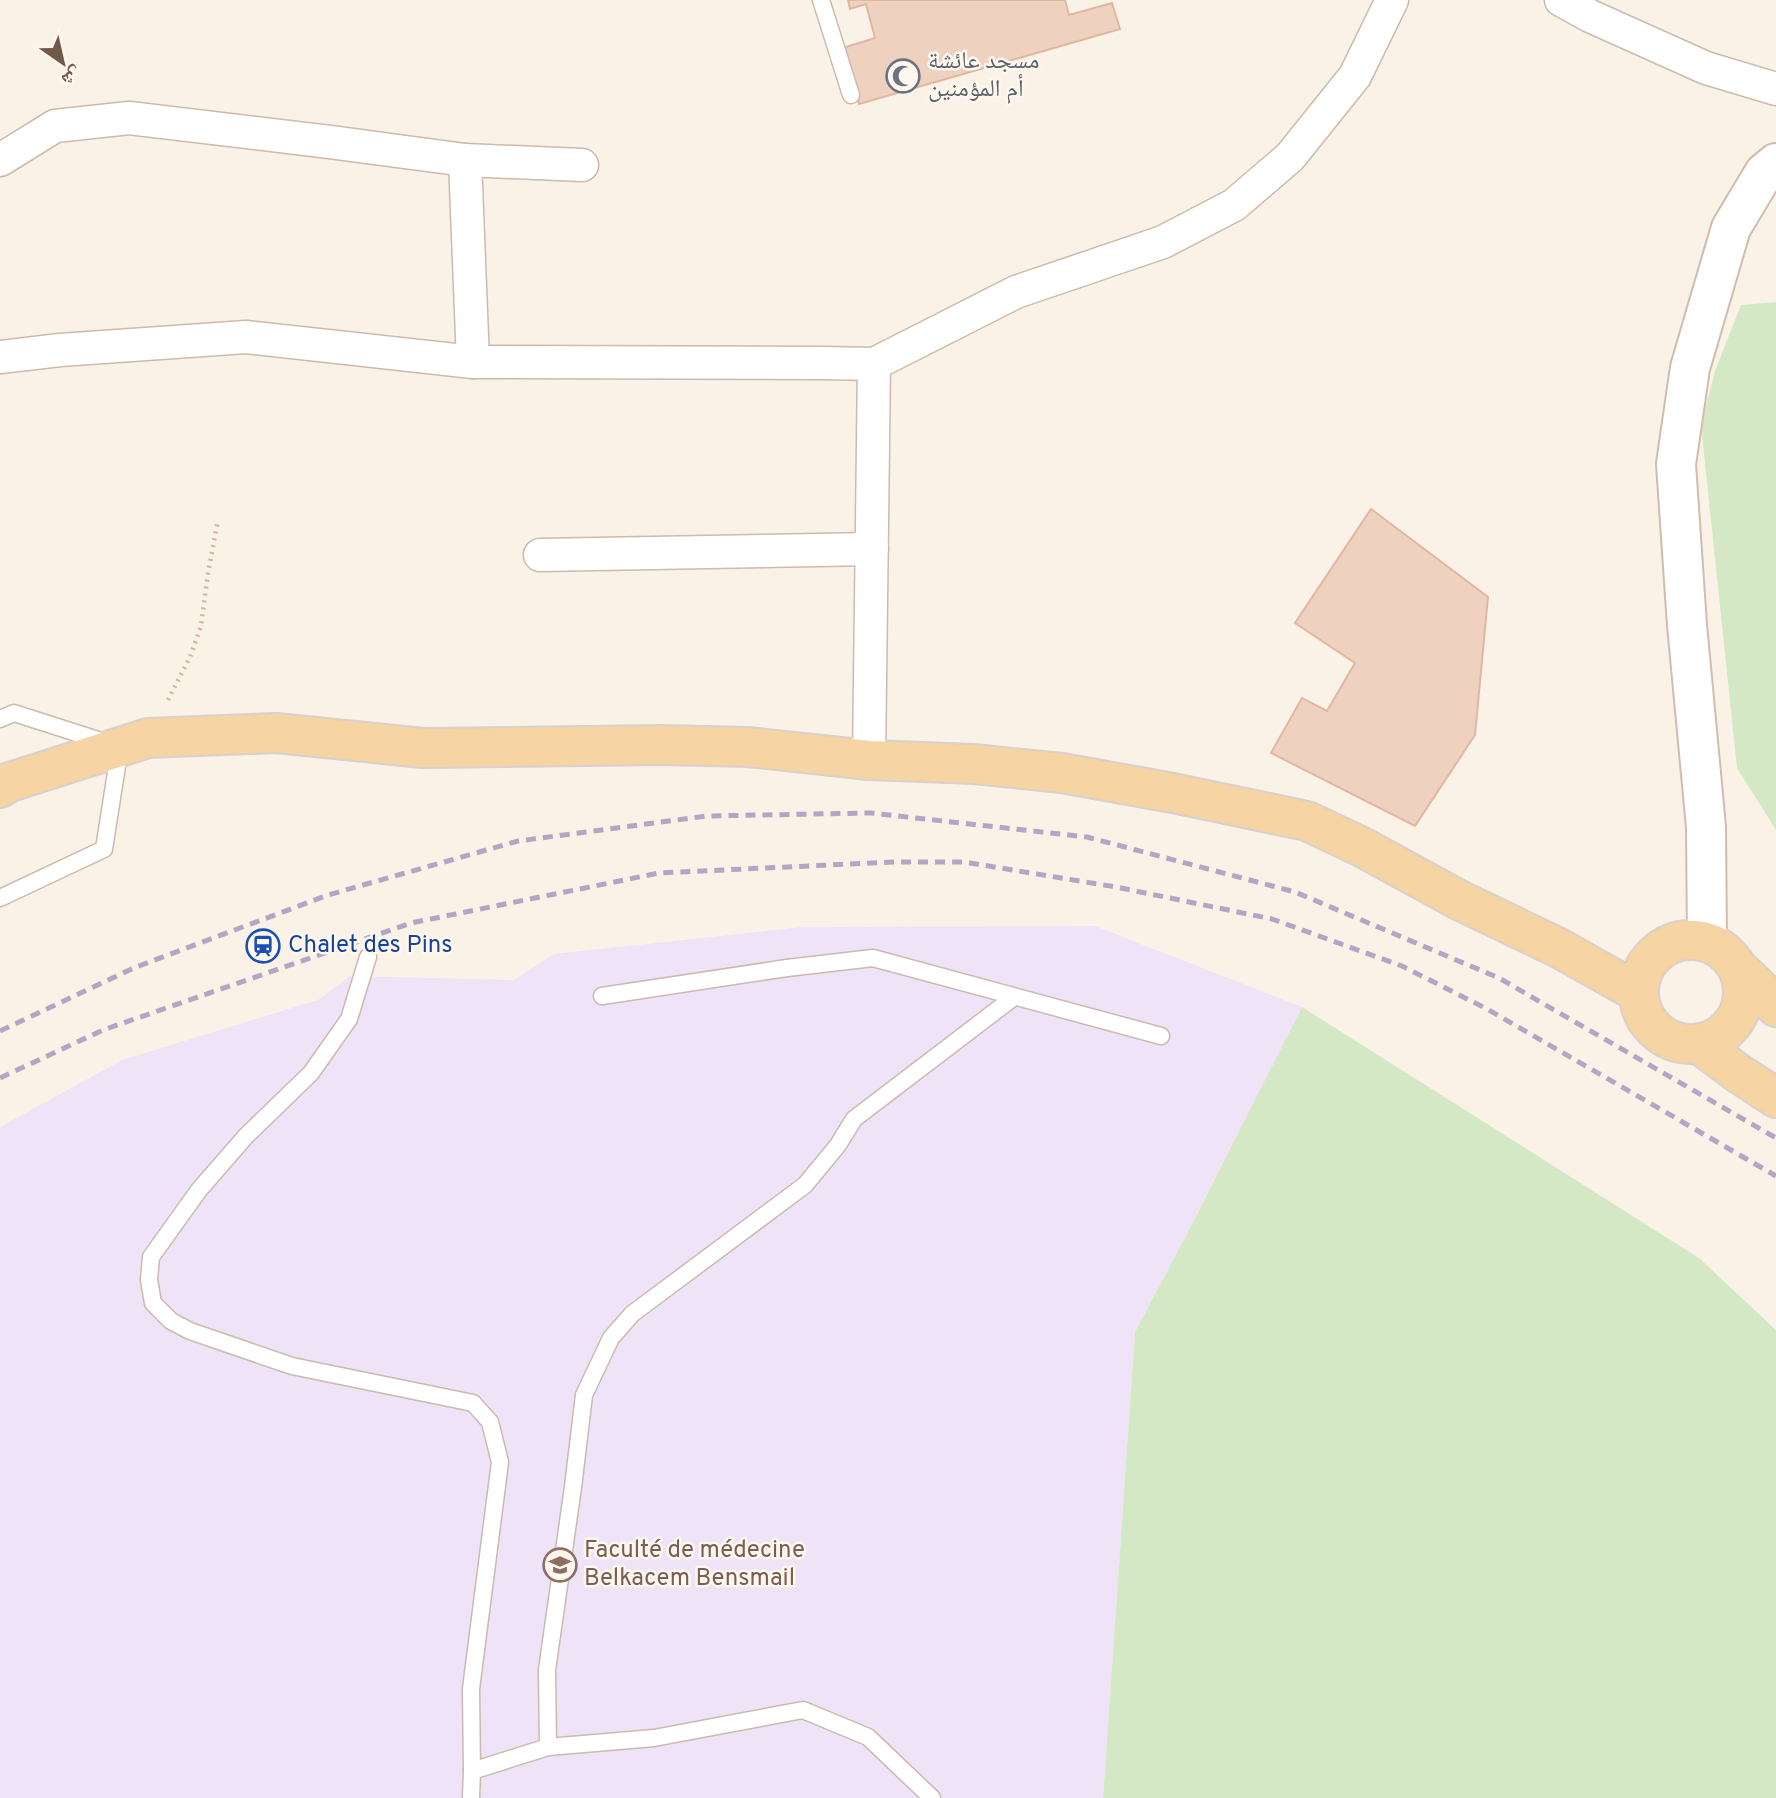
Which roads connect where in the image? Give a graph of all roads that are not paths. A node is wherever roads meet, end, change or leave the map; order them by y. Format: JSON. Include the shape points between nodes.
{"nodes":[{"id":1,"x":821,"y":0,"type":"edge"},
{"id":2,"x":1392,"y":0,"type":"edge"},
{"id":3,"x":1561,"y":0,"type":"edge"},
{"id":4,"x":1776,"y":89,"type":"edge"},
{"id":5,"x":851,"y":95,"type":"dead end"},
{"id":6,"x":0,"y":160,"type":"edge"},
{"id":7,"x":465,"y":160,"type":"junction"},
{"id":8,"x":1776,"y":163,"type":"edge"},
{"id":9,"x":582,"y":165,"type":"dead end"},
{"id":10,"x":0,"y":357,"type":"edge"},
{"id":11,"x":473,"y":362,"type":"junction"},
{"id":12,"x":874,"y":364,"type":"junction"},
{"id":13,"x":872,"y":549,"type":"junction"},
{"id":14,"x":540,"y":555,"type":"dead end"},
{"id":15,"x":0,"y":719,"type":"edge"},
{"id":16,"x":134,"y":743,"type":"junction"},
{"id":17,"x":869,"y":760,"type":"junction"},
{"id":18,"x":0,"y":788,"type":"edge"},
{"id":19,"x":0,"y":898,"type":"edge"},
{"id":20,"x":1707,"y":942,"type":"junction"},
{"id":21,"x":369,"y":957,"type":"dead end"},
{"id":22,"x":1738,"y":969,"type":"junction"},
{"id":23,"x":1639,"y":993,"type":"junction"},
{"id":24,"x":602,"y":996,"type":"dead end"},
{"id":25,"x":1014,"y":997,"type":"junction"},
{"id":26,"x":1776,"y":1007,"type":"edge"},
{"id":27,"x":1161,"y":1036,"type":"dead end"},
{"id":28,"x":1699,"y":1044,"type":"junction"},
{"id":29,"x":1776,"y":1098,"type":"edge"},
{"id":30,"x":548,"y":1747,"type":"junction"},
{"id":31,"x":472,"y":1771,"type":"junction"},
{"id":32,"x":471,"y":1798,"type":"edge"},
{"id":33,"x":932,"y":1798,"type":"edge"}],
"edges":[{"from":1,"to":5,"type":"lane"},
{"from":2,"to":12,"type":"street","via":[[1355,76],[1290,157],[1234,205],[1163,242],[1016,292]]},
{"from":3,"to":4,"type":"street","via":[[1706,68]]},
{"from":6,"to":7,"type":"street","via":[[55,125],[129,118]]},
{"from":7,"to":9,"type":"street"},
{"from":7,"to":11,"type":"street"},
{"from":8,"to":20,"type":"street","via":[[1764,173],[1731,228],[1690,368],[1676,464],[1706,827]]},
{"from":10,"to":11,"type":"street","via":[[246,337]]},
{"from":11,"to":12,"type":"street"},
{"from":12,"to":13,"type":"street"},
{"from":13,"to":14,"type":"street"},
{"from":13,"to":17,"type":"street"},
{"from":15,"to":16,"type":"lane","via":[[14,713]]},
{"from":16,"to":17,"type":"main road","via":[[276,733],[423,748],[748,747]]},
{"from":16,"to":18,"type":"main road"},
{"from":16,"to":19,"type":"lane","via":[[104,849]]},
{"from":17,"to":23,"type":"main road","via":[[974,764],[1062,774],[1307,821]]},
{"from":20,"to":22,"type":"main road","via":[[1720,947]]},
{"from":20,"to":23,"type":"main road","via":[[1678,941],[1665,946],[1646,966]]},
{"from":21,"to":31,"type":"lane","via":[[349,1019],[311,1073],[199,1190],[151,1257],[149,1280],[153,1303],[190,1331],[292,1366],[473,1404],[490,1422],[500,1462],[471,1689]]},
{"from":22,"to":26,"type":"main road"},
{"from":22,"to":28,"type":"main road","via":[[1743,1001],[1738,1016],[1728,1030]]},
{"from":23,"to":28,"type":"main road","via":[[1641,1008],[1657,1032],[1670,1040]]},
{"from":24,"to":25,"type":"lane","via":[[873,958]]},
{"from":25,"to":27,"type":"lane"},
{"from":25,"to":30,"type":"lane","via":[[854,1119],[805,1185],[632,1314],[611,1338],[584,1395],[547,1670]]},
{"from":28,"to":29,"type":"main road"},
{"from":30,"to":31,"type":"lane"},
{"from":30,"to":33,"type":"lane","via":[[654,1738],[803,1710],[867,1737]]},
{"from":31,"to":32,"type":"lane"}]}
